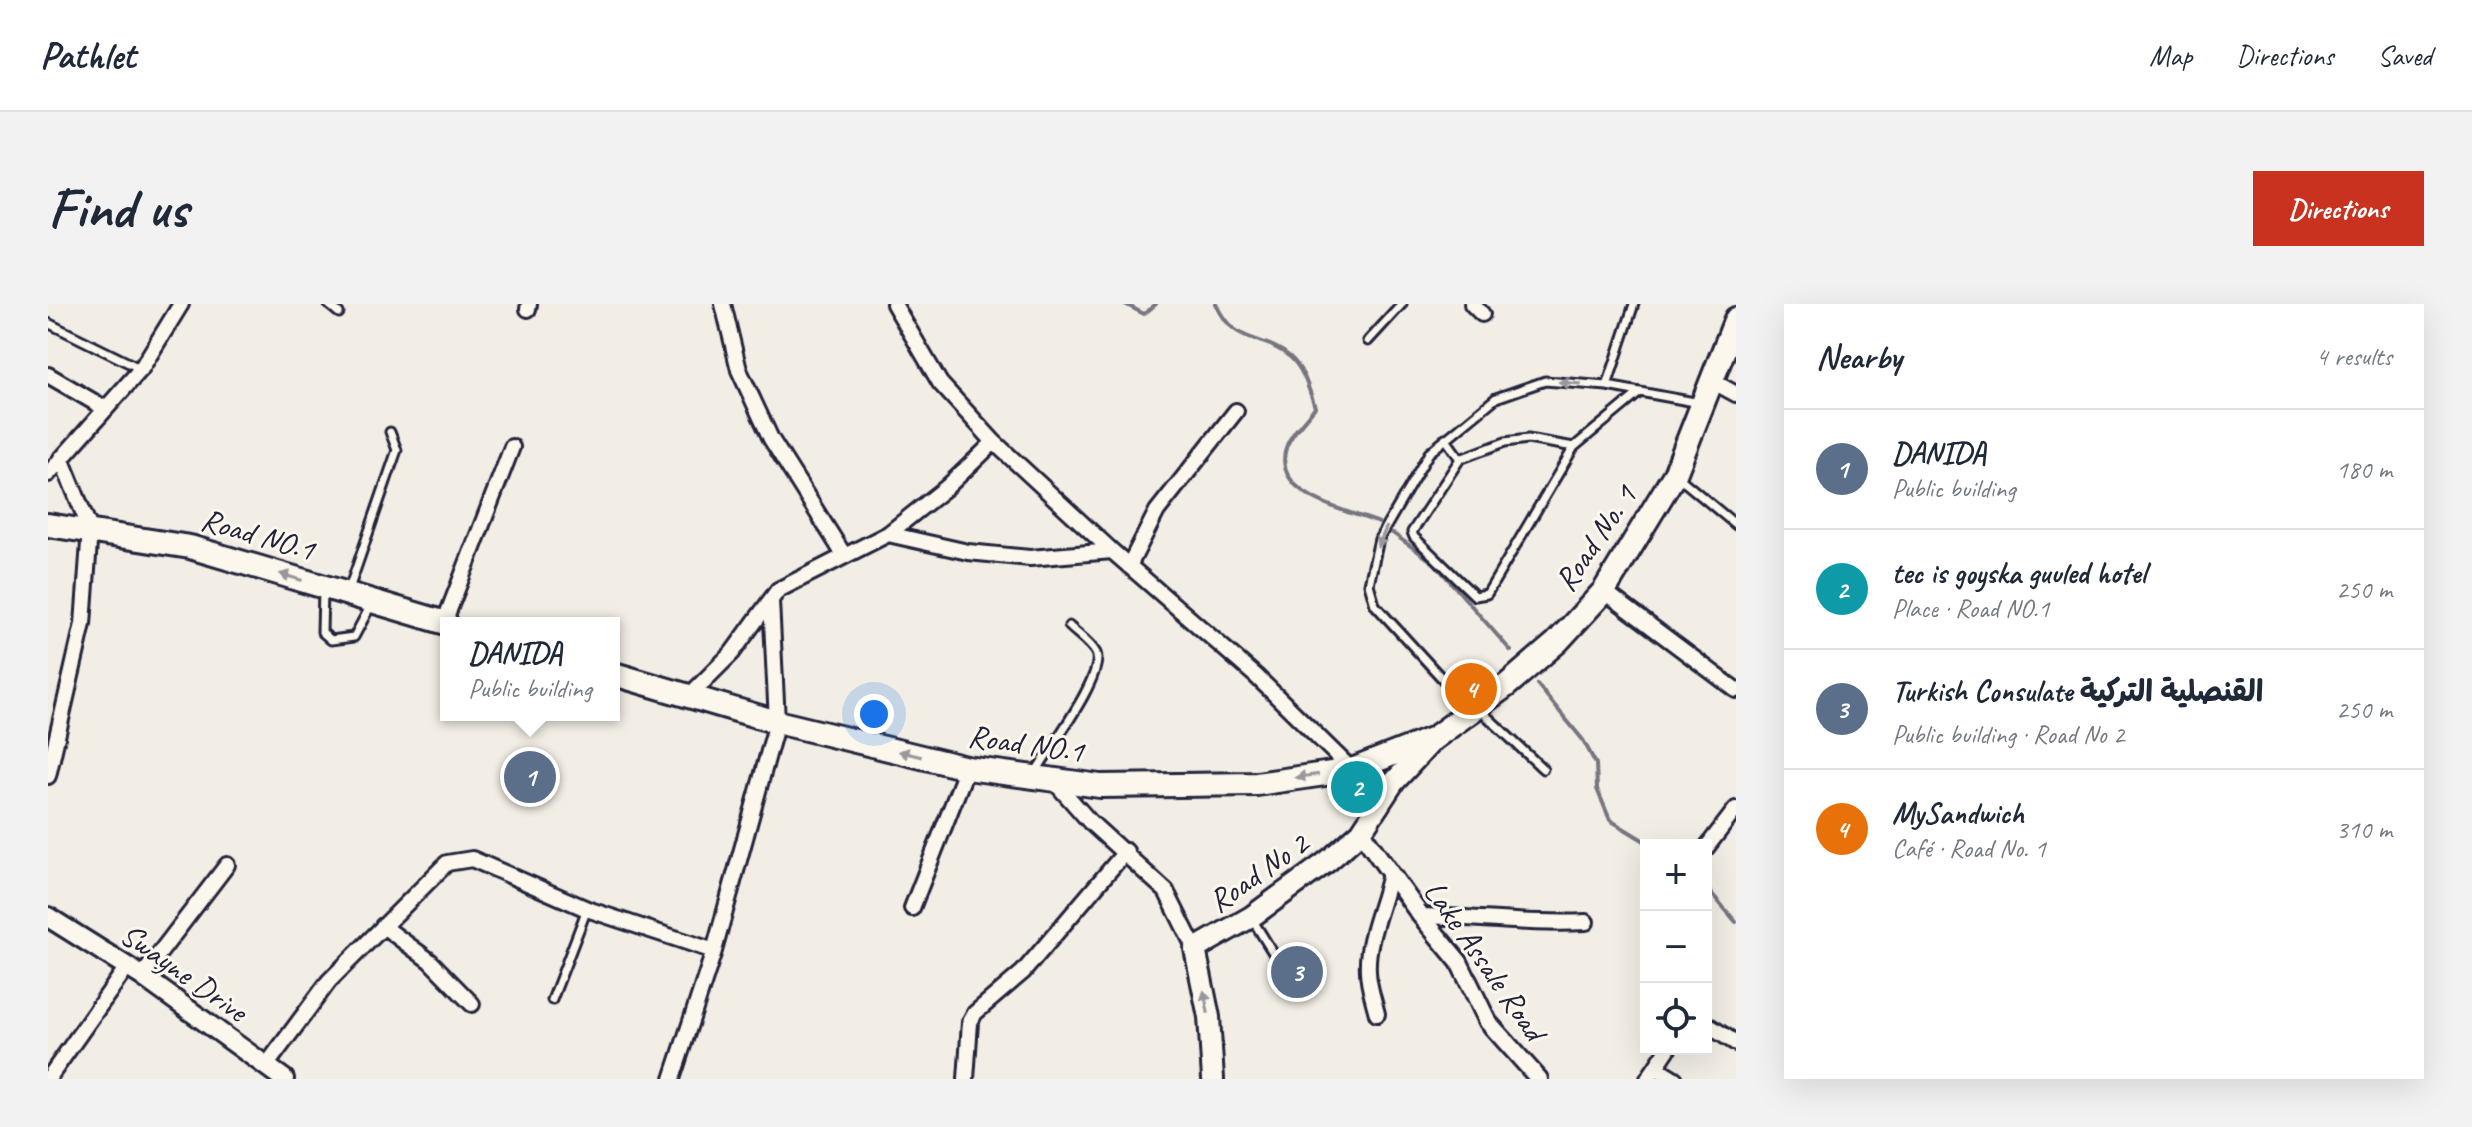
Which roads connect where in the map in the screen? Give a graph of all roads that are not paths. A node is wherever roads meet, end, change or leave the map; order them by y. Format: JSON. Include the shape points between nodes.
{"nodes":[{"id":1,"x":181,"y":304,"type":"edge"},
{"id":2,"x":328,"y":304,"type":"edge"},
{"id":3,"x":723,"y":304,"type":"edge"},
{"id":4,"x":894,"y":304,"type":"edge"},
{"id":5,"x":1402,"y":304,"type":"edge"},
{"id":6,"x":1634,"y":304,"type":"edge"},
{"id":7,"x":339,"y":313,"type":"dead end"},
{"id":8,"x":1736,"y":319,"type":"edge"},
{"id":9,"x":48,"y":323,"type":"edge"},
{"id":10,"x":1368,"y":341,"type":"dead end"},
{"id":11,"x":141,"y":369,"type":"junction"},
{"id":12,"x":48,"y":375,"type":"edge"},
{"id":13,"x":1712,"y":381,"type":"junction"},
{"id":14,"x":1607,"y":386,"type":"junction"},
{"id":15,"x":1639,"y":393,"type":"junction"},
{"id":16,"x":1736,"y":394,"type":"edge"},
{"id":17,"x":1702,"y":404,"type":"junction"},
{"id":18,"x":106,"y":409,"type":"junction"},
{"id":19,"x":1236,"y":411,"type":"dead end"},
{"id":20,"x":390,"y":432,"type":"dead end"},
{"id":21,"x":1445,"y":438,"type":"junction"},
{"id":22,"x":994,"y":442,"type":"junction"},
{"id":23,"x":512,"y":447,"type":"dead end"},
{"id":24,"x":1574,"y":447,"type":"junction"},
{"id":25,"x":61,"y":458,"type":"junction"},
{"id":26,"x":1460,"y":459,"type":"junction"},
{"id":27,"x":48,"y":474,"type":"edge"},
{"id":28,"x":1675,"y":474,"type":"junction"},
{"id":29,"x":48,"y":525,"type":"edge"},
{"id":30,"x":1736,"y":525,"type":"edge"},
{"id":31,"x":90,"y":529,"type":"junction"},
{"id":32,"x":888,"y":534,"type":"junction"},
{"id":33,"x":1112,"y":551,"type":"junction"},
{"id":34,"x":844,"y":555,"type":"junction"},
{"id":35,"x":1129,"y":566,"type":"junction"},
{"id":36,"x":323,"y":587,"type":"junction"},
{"id":37,"x":1604,"y":591,"type":"junction"},
{"id":38,"x":347,"y":594,"type":"junction"},
{"id":39,"x":771,"y":601,"type":"junction"},
{"id":40,"x":372,"y":603,"type":"junction"},
{"id":41,"x":447,"y":617,"type":"edge"},
{"id":42,"x":440,"y":622,"type":"edge"},
{"id":43,"x":1069,"y":626,"type":"dead end"},
{"id":44,"x":620,"y":676,"type":"edge"},
{"id":45,"x":1736,"y":690,"type":"edge"},
{"id":46,"x":688,"y":697,"type":"junction"},
{"id":47,"x":1474,"y":709,"type":"junction"},
{"id":48,"x":777,"y":722,"type":"junction"},
{"id":49,"x":1434,"y":738,"type":"junction"},
{"id":50,"x":967,"y":768,"type":"junction"},
{"id":51,"x":1543,"y":769,"type":"dead end"},
{"id":52,"x":1352,"y":770,"type":"junction"},
{"id":53,"x":48,"y":776,"type":"edge"},
{"id":54,"x":1043,"y":778,"type":"junction"},
{"id":55,"x":1377,"y":805,"type":"junction"},
{"id":56,"x":1736,"y":809,"type":"edge"},
{"id":57,"x":1361,"y":832,"type":"junction"},
{"id":58,"x":1712,"y":840,"type":"edge"},
{"id":59,"x":1126,"y":851,"type":"junction"},
{"id":60,"x":227,"y":865,"type":"dead end"},
{"id":61,"x":1390,"y":873,"type":"junction"},
{"id":62,"x":912,"y":908,"type":"dead end"},
{"id":63,"x":587,"y":909,"type":"junction"},
{"id":64,"x":1421,"y":916,"type":"junction"},
{"id":65,"x":48,"y":917,"type":"edge"},
{"id":66,"x":1251,"y":917,"type":"junction"},
{"id":67,"x":1586,"y":922,"type":"dead end"},
{"id":68,"x":383,"y":926,"type":"junction"},
{"id":69,"x":1195,"y":949,"type":"junction"},
{"id":70,"x":714,"y":951,"type":"junction"},
{"id":71,"x":134,"y":972,"type":"junction"},
{"id":72,"x":1298,"y":993,"type":"dead end"},
{"id":73,"x":552,"y":1000,"type":"dead end"},
{"id":74,"x":472,"y":1004,"type":"dead end"},
{"id":75,"x":1377,"y":1014,"type":"dead end"},
{"id":76,"x":1712,"y":1028,"type":"edge"},
{"id":77,"x":1736,"y":1043,"type":"edge"},
{"id":78,"x":1664,"y":1055,"type":"edge"},
{"id":79,"x":266,"y":1066,"type":"junction"},
{"id":80,"x":1653,"y":1073,"type":"edge"},
{"id":81,"x":48,"y":1079,"type":"edge"},
{"id":82,"x":284,"y":1079,"type":"edge"},
{"id":83,"x":672,"y":1079,"type":"edge"},
{"id":84,"x":966,"y":1079,"type":"edge"},
{"id":85,"x":1213,"y":1079,"type":"edge"},
{"id":86,"x":1539,"y":1079,"type":"edge"},
{"id":87,"x":1675,"y":1079,"type":"edge"}],
"edges":[{"from":1,"to":11,"type":"street"},
{"from":2,"to":7,"type":"lane"},
{"from":3,"to":34,"type":"street","via":[[739,370],[771,439]]},
{"from":4,"to":22,"type":"street","via":[[940,383]]},
{"from":5,"to":10,"type":"lane"},
{"from":6,"to":14,"type":"lane"},
{"from":8,"to":13,"type":"highway","name":"Road No. 1"},
{"from":9,"to":11,"type":"lane"},
{"from":11,"to":18,"type":"street"},
{"from":12,"to":18,"type":"street"},
{"from":13,"to":16,"type":"street"},
{"from":13,"to":17,"type":"highway","name":"Road No. 1"},
{"from":14,"to":15,"type":"lane"},
{"from":14,"to":21,"type":"lane","one_way":true,"via":[[1545,381],[1496,398]]},
{"from":15,"to":17,"type":"lane"},
{"from":15,"to":24,"type":"lane"},
{"from":17,"to":28,"type":"highway","name":"Road No. 1"},
{"from":18,"to":25,"type":"street"},
{"from":19,"to":35,"type":"street","via":[[1157,511]]},
{"from":20,"to":38,"type":"lane","via":[[397,450]]},
{"from":21,"to":26,"type":"lane"},
{"from":21,"to":47,"type":"lane","one_way":true,"via":[[1429,453],[1379,539],[1369,584],[1375,605]]},
{"from":22,"to":32,"type":"street"},
{"from":22,"to":33,"type":"street"},
{"from":23,"to":41,"type":"street"},
{"from":24,"to":26,"type":"lane","via":[[1528,439]]},
{"from":24,"to":26,"type":"lane","via":[[1487,594],[1481,596],[1475,596],[1412,532]]},
{"from":25,"to":27,"type":"street"},
{"from":25,"to":31,"type":"street"},
{"from":28,"to":30,"type":"lane"},
{"from":28,"to":37,"type":"highway","name":"Road No. 1"},
{"from":29,"to":31,"type":"highway","name":"Road NO.1"},
{"from":36,"to":31,"type":"highway","name":"Road NO.1","one_way":true,"via":[[190,547]]},
{"from":31,"to":53,"type":"street","via":[[83,624]]},
{"from":32,"to":33,"type":"street","via":[[968,552],[1030,558]]},
{"from":32,"to":34,"type":"street"},
{"from":33,"to":35,"type":"street"},
{"from":34,"to":39,"type":"street","via":[[790,581]]},
{"from":35,"to":52,"type":"street","via":[[1256,676]]},
{"from":36,"to":38,"type":"highway","name":"Road NO.1"},
{"from":36,"to":40,"type":"lane","via":[[322,632],[331,640],[354,637]]},
{"from":37,"to":45,"type":"street"},
{"from":37,"to":47,"type":"highway","name":"Road No. 1","via":[[1557,642]]},
{"from":38,"to":40,"type":"highway","name":"Road NO.1"},
{"from":39,"to":46,"type":"street","via":[[732,653]]},
{"from":39,"to":48,"type":"street"},
{"from":40,"to":42,"type":"highway","name":"Road NO.1"},
{"from":43,"to":54,"type":"lane","via":[[1095,651],[1098,661]]},
{"from":44,"to":46,"type":"highway","name":"Road NO.1"},
{"from":46,"to":48,"type":"highway","name":"Road NO.1"},
{"from":47,"to":49,"type":"highway","name":"Road No. 1"},
{"from":47,"to":51,"type":"lane"},
{"from":50,"to":48,"type":"highway","name":"Road NO.1","one_way":true},
{"from":48,"to":70,"type":"street"},
{"from":49,"to":52,"type":"highway","name":"Road NO.1"},
{"from":49,"to":55,"type":"main road","name":"Road No 2"},
{"from":50,"to":54,"type":"highway","name":"Road NO.1"},
{"from":50,"to":62,"type":"street"},
{"from":52,"to":54,"type":"highway","name":"Road NO.1","one_way":true,"via":[[1257,784],[1100,786]]},
{"from":52,"to":55,"type":"highway"},
{"from":54,"to":59,"type":"street"},
{"from":55,"to":57,"type":"main road","name":"Road No 2"},
{"from":56,"to":58,"type":"street"},
{"from":57,"to":61,"type":"street","name":"Lake Assale Road"},
{"from":57,"to":66,"type":"main road","name":"Road No 2"},
{"from":59,"to":69,"type":"street","via":[[1166,891]]},
{"from":59,"to":84,"type":"street","via":[[1023,972],[975,1013]]},
{"from":60,"to":71,"type":"street"},
{"from":61,"to":64,"type":"street","name":"Lake Assale Road"},
{"from":61,"to":75,"type":"street","via":[[1369,942],[1367,972]]},
{"from":63,"to":68,"type":"street","via":[[459,858],[447,863]]},
{"from":63,"to":70,"type":"street"},
{"from":63,"to":73,"type":"lane"},
{"from":64,"to":67,"type":"street","via":[[1532,925]]},
{"from":64,"to":86,"type":"street","name":"Lake Assale Road","via":[[1459,962],[1488,1022]]},
{"from":65,"to":71,"type":"main road","name":"Swayne Drive"},
{"from":66,"to":69,"type":"main road","name":"Road No 2"},
{"from":66,"to":72,"type":"lane"},
{"from":68,"to":74,"type":"street","via":[[430,961]]},
{"from":68,"to":79,"type":"street","via":[[329,981]]},
{"from":85,"to":69,"type":"main road","name":"Road No 2","one_way":true,"via":[[1209,1017]]},
{"from":70,"to":83,"type":"street"},
{"from":71,"to":79,"type":"main road","name":"Swayne Drive"},
{"from":71,"to":81,"type":"street"},
{"from":76,"to":77,"type":"street"},
{"from":78,"to":80,"type":"street"},
{"from":79,"to":82,"type":"main road","name":"Swayne Drive"},
{"from":80,"to":87,"type":"street"}]}
